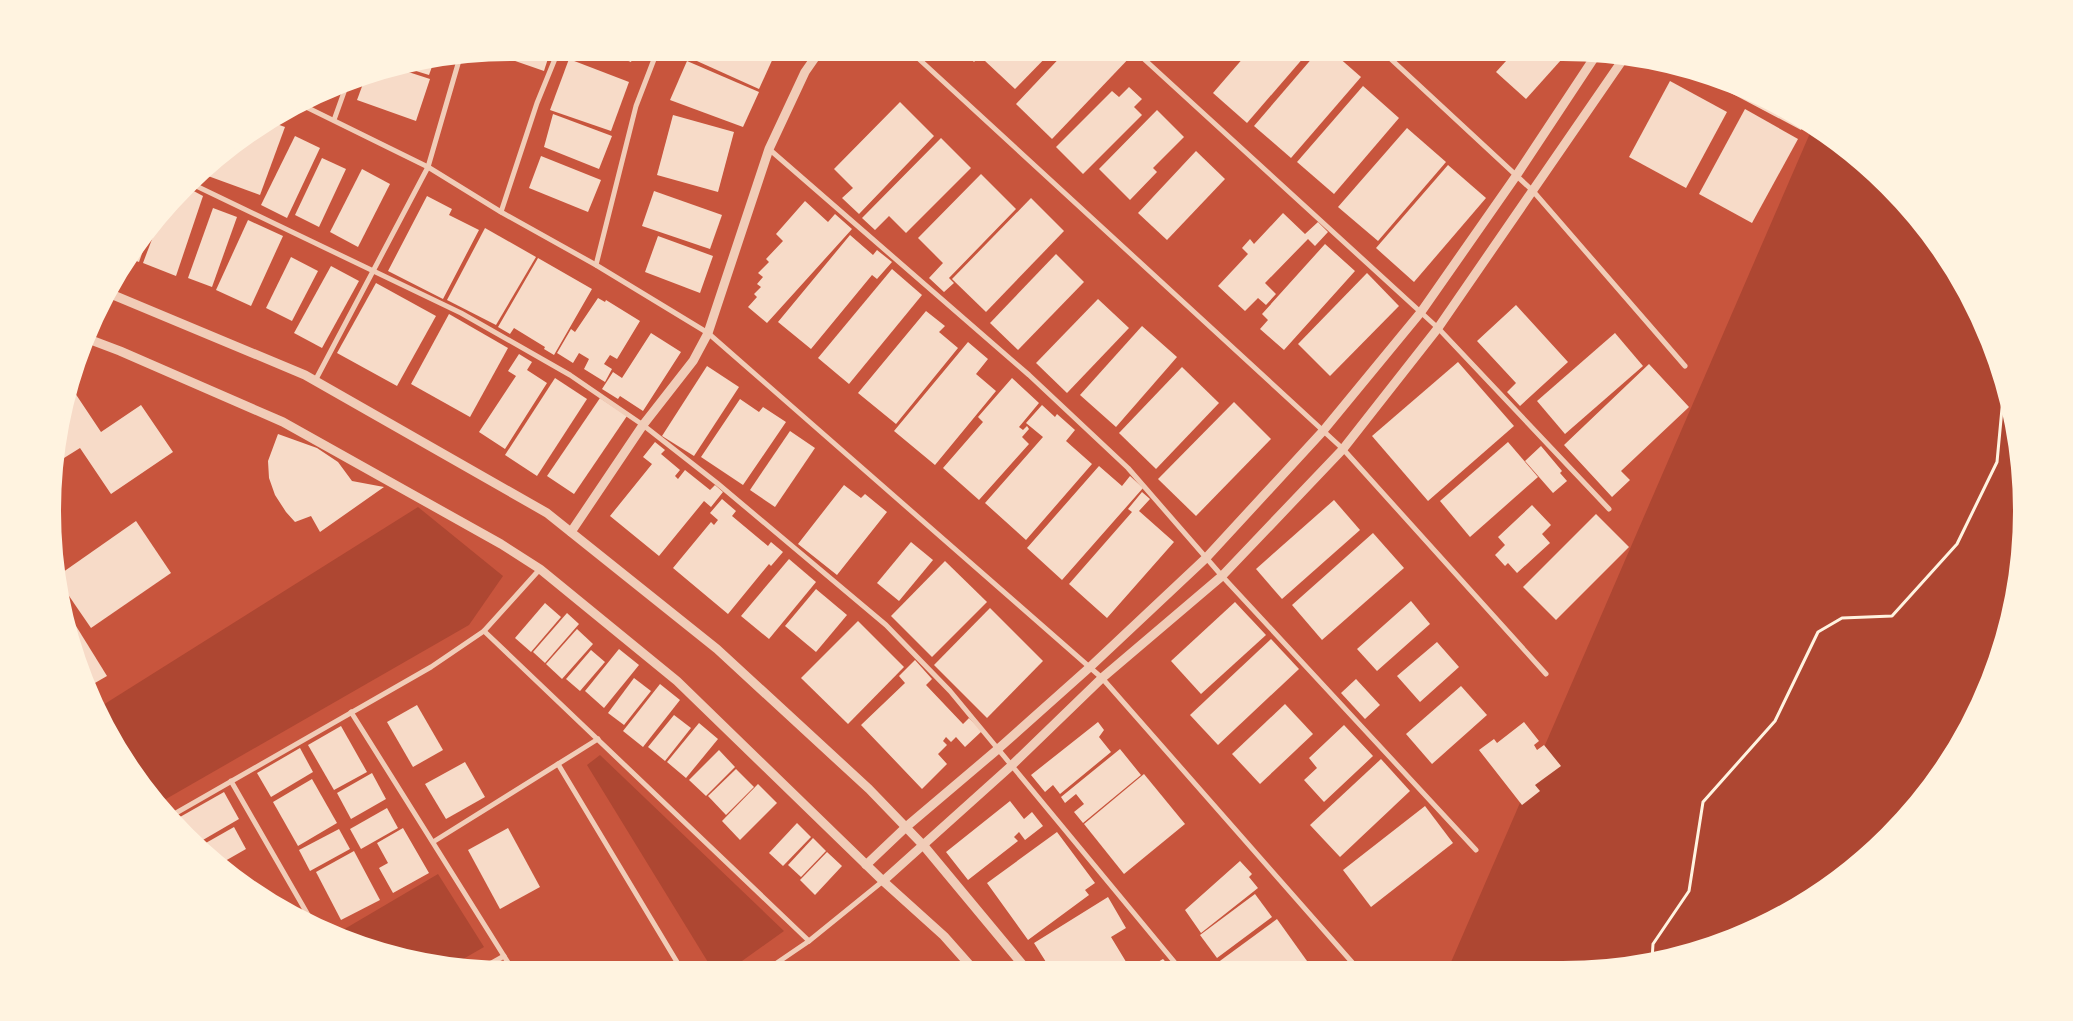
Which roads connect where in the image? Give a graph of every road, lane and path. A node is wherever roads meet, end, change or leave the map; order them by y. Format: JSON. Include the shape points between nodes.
{"nodes":[{"id":1,"x":555,"y":58,"type":"edge"},
{"id":2,"x":655,"y":58,"type":"edge"},
{"id":3,"x":815,"y":58,"type":"edge"},
{"id":4,"x":918,"y":58,"type":"edge"},
{"id":5,"x":1143,"y":58,"type":"edge"},
{"id":6,"x":1390,"y":58,"type":"edge"},
{"id":7,"x":1594,"y":58,"type":"edge"},
{"id":8,"x":459,"y":60,"type":"edge"},
{"id":9,"x":1622,"y":61,"type":"edge"},
{"id":10,"x":345,"y":89,"type":"edge"},
{"id":11,"x":305,"y":107,"type":"edge"},
{"id":12,"x":334,"y":120,"type":"junction"},
{"id":13,"x":769,"y":148,"type":"junction"},
{"id":14,"x":428,"y":167,"type":"junction"},
{"id":15,"x":1516,"y":176,"type":"junction"},
{"id":16,"x":195,"y":185,"type":"edge"},
{"id":17,"x":1533,"y":191,"type":"junction"},
{"id":18,"x":501,"y":212,"type":"junction"},
{"id":19,"x":596,"y":265,"type":"junction"},
{"id":20,"x":372,"y":270,"type":"junction"},
{"id":21,"x":112,"y":295,"type":"edge"},
{"id":22,"x":1421,"y":312,"type":"junction"},
{"id":23,"x":1438,"y":328,"type":"junction"},
{"id":24,"x":708,"y":332,"type":"junction"},
{"id":25,"x":91,"y":341,"type":"edge"},
{"id":26,"x":1685,"y":366,"type":"dead end"},
{"id":27,"x":315,"y":381,"type":"junction"},
{"id":28,"x":2002,"y":403,"type":"edge"},
{"id":29,"x":643,"y":425,"type":"junction"},
{"id":30,"x":1323,"y":430,"type":"junction"},
{"id":31,"x":1343,"y":449,"type":"junction"},
{"id":32,"x":1609,"y":509,"type":"dead end"},
{"id":33,"x":570,"y":532,"type":"junction"},
{"id":34,"x":1206,"y":558,"type":"junction"},
{"id":35,"x":540,"y":569,"type":"junction"},
{"id":36,"x":1222,"y":576,"type":"junction"},
{"id":37,"x":484,"y":631,"type":"junction"},
{"id":38,"x":1090,"y":667,"type":"junction"},
{"id":39,"x":1546,"y":674,"type":"dead end"},
{"id":40,"x":1102,"y":678,"type":"junction"},
{"id":41,"x":352,"y":712,"type":"junction"},
{"id":42,"x":598,"y":739,"type":"junction"},
{"id":43,"x":998,"y":749,"type":"junction"},
{"id":44,"x":558,"y":764,"type":"junction"},
{"id":45,"x":1011,"y":766,"type":"junction"},
{"id":46,"x":231,"y":781,"type":"junction"},
{"id":47,"x":175,"y":814,"type":"edge"},
{"id":48,"x":906,"y":827,"type":"junction"},
{"id":49,"x":433,"y":842,"type":"junction"},
{"id":50,"x":924,"y":846,"type":"junction"},
{"id":51,"x":1476,"y":850,"type":"dead end"},
{"id":52,"x":866,"y":865,"type":"junction"},
{"id":53,"x":883,"y":881,"type":"junction"},
{"id":54,"x":309,"y":916,"type":"edge"},
{"id":55,"x":809,"y":940,"type":"junction"},
{"id":56,"x":1652,"y":955,"type":"edge"},
{"id":57,"x":504,"y":956,"type":"junction"},
{"id":58,"x":491,"y":963,"type":"edge"},
{"id":59,"x":509,"y":964,"type":"edge"},
{"id":60,"x":678,"y":964,"type":"edge"},
{"id":61,"x":775,"y":964,"type":"edge"},
{"id":62,"x":969,"y":964,"type":"edge"},
{"id":63,"x":1022,"y":964,"type":"edge"},
{"id":64,"x":1176,"y":964,"type":"edge"},
{"id":65,"x":1354,"y":964,"type":"edge"}],
"edges":[{"from":1,"to":18,"type":"street"},
{"from":2,"to":19,"type":"street","via":[[636,106]]},
{"from":3,"to":13,"type":"street","via":[[805,72]]},
{"from":4,"to":30,"type":"street"},
{"from":5,"to":22,"type":"street"},
{"from":6,"to":15,"type":"street"},
{"from":7,"to":15,"type":"street"},
{"from":8,"to":14,"type":"street"},
{"from":9,"to":17,"type":"street"},
{"from":10,"to":12,"type":"street"},
{"from":11,"to":12,"type":"street"},
{"from":12,"to":14,"type":"street"},
{"from":13,"to":24,"type":"street"},
{"from":13,"to":34,"type":"street","via":[[1029,375],[1128,468]]},
{"from":14,"to":18,"type":"street"},
{"from":14,"to":20,"type":"street"},
{"from":15,"to":17,"type":"street"},
{"from":15,"to":22,"type":"street"},
{"from":16,"to":20,"type":"street"},
{"from":17,"to":23,"type":"street"},
{"from":17,"to":26,"type":"street"},
{"from":18,"to":19,"type":"street"},
{"from":19,"to":24,"type":"street"},
{"from":20,"to":27,"type":"street"},
{"from":20,"to":29,"type":"street","via":[[462,313],[570,375]]},
{"from":21,"to":27,"type":"street"},
{"from":22,"to":23,"type":"street"},
{"from":22,"to":30,"type":"street"},
{"from":23,"to":31,"type":"street"},
{"from":23,"to":32,"type":"street"},
{"from":24,"to":29,"type":"street","via":[[693,361]]},
{"from":24,"to":38,"type":"street"},
{"from":25,"to":35,"type":"street","via":[[283,422]]},
{"from":27,"to":33,"type":"street","via":[[547,513]]},
{"from":28,"to":56,"type":"path","via":[[1997,462],[1958,544],[1892,616],[1842,618],[1818,632],[1775,721],[1703,802],[1689,891],[1653,944]]},
{"from":29,"to":33,"type":"street"},
{"from":29,"to":43,"type":"street","via":[[718,483],[886,625],[950,691]]},
{"from":30,"to":31,"type":"street"},
{"from":30,"to":34,"type":"street"},
{"from":31,"to":36,"type":"street"},
{"from":31,"to":39,"type":"street"},
{"from":33,"to":48,"type":"street","via":[[717,649]]},
{"from":34,"to":36,"type":"street"},
{"from":34,"to":38,"type":"street"},
{"from":35,"to":37,"type":"street"},
{"from":35,"to":52,"type":"street","via":[[677,682]]},
{"from":36,"to":40,"type":"street"},
{"from":36,"to":51,"type":"street"},
{"from":37,"to":41,"type":"street","via":[[431,667]]},
{"from":37,"to":42,"type":"street"},
{"from":38,"to":40,"type":"street"},
{"from":38,"to":43,"type":"street"},
{"from":40,"to":45,"type":"street"},
{"from":40,"to":65,"type":"street"},
{"from":41,"to":46,"type":"street"},
{"from":41,"to":49,"type":"street"},
{"from":42,"to":44,"type":"street"},
{"from":42,"to":55,"type":"street"},
{"from":43,"to":45,"type":"street"},
{"from":43,"to":48,"type":"street"},
{"from":44,"to":49,"type":"street"},
{"from":44,"to":60,"type":"street"},
{"from":45,"to":50,"type":"street"},
{"from":45,"to":64,"type":"street"},
{"from":46,"to":47,"type":"street"},
{"from":46,"to":54,"type":"street"},
{"from":48,"to":50,"type":"street"},
{"from":48,"to":52,"type":"street"},
{"from":49,"to":57,"type":"street"},
{"from":50,"to":53,"type":"street"},
{"from":50,"to":63,"type":"street"},
{"from":52,"to":53,"type":"street"},
{"from":53,"to":55,"type":"street"},
{"from":53,"to":62,"type":"street","via":[[944,936]]},
{"from":55,"to":61,"type":"street"},
{"from":57,"to":58,"type":"street"},
{"from":57,"to":59,"type":"street"}]}
